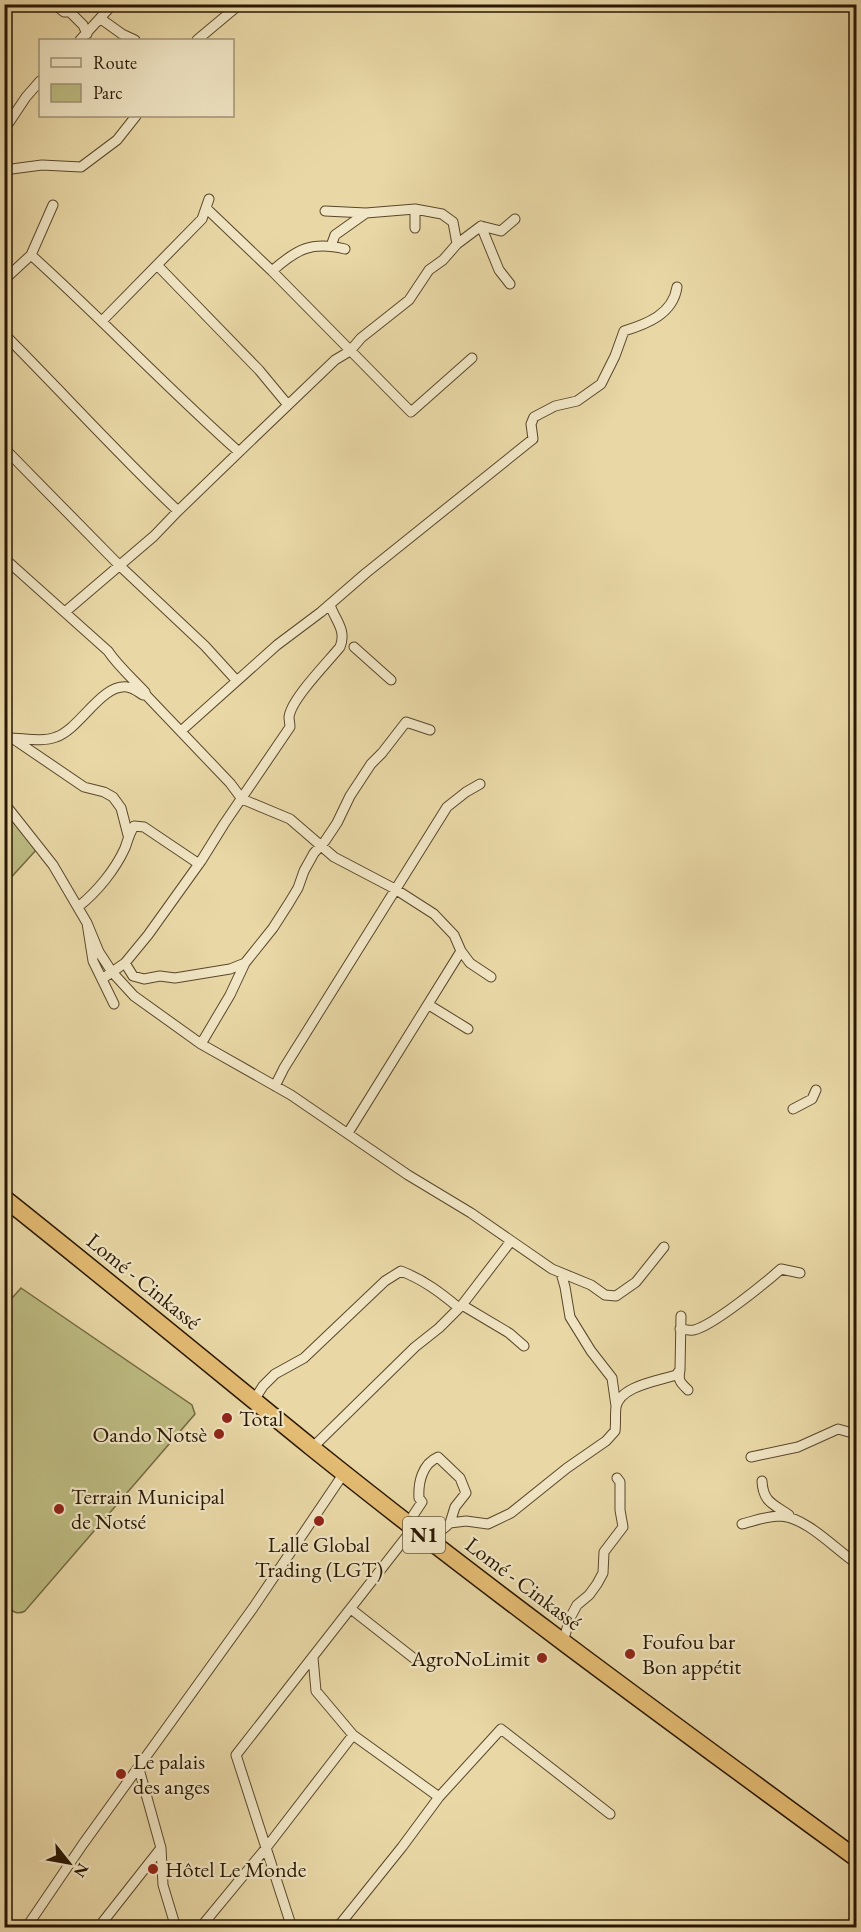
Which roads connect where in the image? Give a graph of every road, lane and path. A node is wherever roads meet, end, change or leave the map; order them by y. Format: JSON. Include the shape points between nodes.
{"nodes":[{"id":1,"x":54,"y":4,"type":"edge"},
{"id":2,"x":114,"y":4,"type":"edge"},
{"id":3,"x":240,"y":4,"type":"edge"},
{"id":4,"x":101,"y":19,"type":"junction"},
{"id":5,"x":84,"y":37,"type":"edge"},
{"id":6,"x":133,"y":39,"type":"edge"},
{"id":7,"x":198,"y":39,"type":"edge"},
{"id":8,"x":39,"y":82,"type":"edge"},
{"id":9,"x":135,"y":117,"type":"edge"},
{"id":10,"x":4,"y":130,"type":"edge"},
{"id":11,"x":4,"y":170,"type":"edge"},
{"id":12,"x":53,"y":205,"type":"dead end"},
{"id":13,"x":415,"y":209,"type":"junction"},
{"id":14,"x":325,"y":211,"type":"dead end"},
{"id":15,"x":366,"y":213,"type":"junction"},
{"id":16,"x":515,"y":219,"type":"dead end"},
{"id":17,"x":481,"y":226,"type":"junction"},
{"id":18,"x":415,"y":228,"type":"dead end"},
{"id":19,"x":456,"y":244,"type":"junction"},
{"id":20,"x":331,"y":246,"type":"junction"},
{"id":21,"x":345,"y":249,"type":"dead end"},
{"id":22,"x":31,"y":255,"type":"junction"},
{"id":23,"x":157,"y":265,"type":"junction"},
{"id":24,"x":272,"y":271,"type":"junction"},
{"id":25,"x":4,"y":280,"type":"edge"},
{"id":26,"x":510,"y":284,"type":"dead end"},
{"id":27,"x":677,"y":287,"type":"dead end"},
{"id":28,"x":102,"y":321,"type":"junction"},
{"id":29,"x":4,"y":334,"type":"edge"},
{"id":30,"x":350,"y":351,"type":"junction"},
{"id":31,"x":472,"y":358,"type":"dead end"},
{"id":32,"x":288,"y":405,"type":"junction"},
{"id":33,"x":4,"y":448,"type":"edge"},
{"id":34,"x":239,"y":452,"type":"junction"},
{"id":35,"x":178,"y":511,"type":"junction"},
{"id":36,"x":4,"y":558,"type":"edge"},
{"id":37,"x":119,"y":565,"type":"junction"},
{"id":38,"x":330,"y":604,"type":"junction"},
{"id":39,"x":65,"y":612,"type":"junction"},
{"id":40,"x":354,"y":647,"type":"dead end"},
{"id":41,"x":236,"y":680,"type":"junction"},
{"id":42,"x":391,"y":680,"type":"dead end"},
{"id":43,"x":146,"y":695,"type":"junction"},
{"id":44,"x":430,"y":730,"type":"dead end"},
{"id":45,"x":182,"y":731,"type":"junction"},
{"id":46,"x":8,"y":738,"type":"edge"},
{"id":47,"x":480,"y":784,"type":"dead end"},
{"id":48,"x":242,"y":799,"type":"junction"},
{"id":49,"x":4,"y":803,"type":"edge"},
{"id":50,"x":128,"y":835,"type":"junction"},
{"id":51,"x":321,"y":846,"type":"junction"},
{"id":52,"x":199,"y":864,"type":"junction"},
{"id":53,"x":395,"y":889,"type":"junction"},
{"id":54,"x":78,"y":907,"type":"junction"},
{"id":55,"x":87,"y":924,"type":"junction"},
{"id":56,"x":461,"y":951,"type":"junction"},
{"id":57,"x":125,"y":963,"type":"junction"},
{"id":58,"x":245,"y":963,"type":"junction"},
{"id":59,"x":112,"y":972,"type":"junction"},
{"id":60,"x":491,"y":977,"type":"dead end"},
{"id":61,"x":102,"y":979,"type":"junction"},
{"id":62,"x":114,"y":1004,"type":"dead end"},
{"id":63,"x":429,"y":1005,"type":"junction"},
{"id":64,"x":468,"y":1029,"type":"dead end"},
{"id":65,"x":201,"y":1044,"type":"junction"},
{"id":66,"x":275,"y":1086,"type":"junction"},
{"id":67,"x":816,"y":1090,"type":"dead end"},
{"id":68,"x":793,"y":1109,"type":"dead end"},
{"id":69,"x":348,"y":1133,"type":"junction"},
{"id":70,"x":4,"y":1198,"type":"edge"},
{"id":71,"x":511,"y":1241,"type":"junction"},
{"id":72,"x":664,"y":1247,"type":"dead end"},
{"id":73,"x":561,"y":1273,"type":"junction"},
{"id":74,"x":800,"y":1273,"type":"dead end"},
{"id":75,"x":460,"y":1307,"type":"junction"},
{"id":76,"x":681,"y":1316,"type":"dead end"},
{"id":77,"x":680,"y":1329,"type":"junction"},
{"id":78,"x":524,"y":1346,"type":"dead end"},
{"id":79,"x":680,"y":1370,"type":"junction"},
{"id":80,"x":665,"y":1379,"type":"junction"},
{"id":81,"x":680,"y":1383,"type":"junction"},
{"id":82,"x":688,"y":1390,"type":"dead end"},
{"id":83,"x":254,"y":1400,"type":"junction"},
{"id":84,"x":616,"y":1407,"type":"junction"},
{"id":85,"x":856,"y":1434,"type":"edge"},
{"id":86,"x":312,"y":1448,"type":"junction"},
{"id":87,"x":751,"y":1457,"type":"dead end"},
{"id":88,"x":344,"y":1473,"type":"junction"},
{"id":89,"x":617,"y":1478,"type":"dead end"},
{"id":90,"x":762,"y":1481,"type":"dead end"},
{"id":91,"x":796,"y":1521,"type":"junction"},
{"id":92,"x":450,"y":1523,"type":"junction"},
{"id":93,"x":742,"y":1524,"type":"dead end"},
{"id":94,"x":411,"y":1525,"type":"junction"},
{"id":95,"x":430,"y":1540,"type":"junction"},
{"id":96,"x":856,"y":1563,"type":"edge"},
{"id":97,"x":351,"y":1609,"type":"junction"},
{"id":98,"x":563,"y":1642,"type":"junction"},
{"id":99,"x":313,"y":1658,"type":"junction"},
{"id":100,"x":416,"y":1660,"type":"dead end"},
{"id":101,"x":353,"y":1735,"type":"junction"},
{"id":102,"x":139,"y":1769,"type":"junction"},
{"id":103,"x":439,"y":1797,"type":"junction"},
{"id":104,"x":610,"y":1814,"type":"dead end"},
{"id":105,"x":161,"y":1848,"type":"junction"},
{"id":106,"x":267,"y":1848,"type":"junction"},
{"id":107,"x":856,"y":1858,"type":"edge"},
{"id":108,"x":26,"y":1928,"type":"edge"},
{"id":109,"x":98,"y":1928,"type":"edge"},
{"id":110,"x":176,"y":1928,"type":"edge"},
{"id":111,"x":200,"y":1928,"type":"edge"},
{"id":112,"x":292,"y":1928,"type":"edge"},
{"id":113,"x":337,"y":1928,"type":"edge"}],
"edges":[{"from":1,"to":5,"type":"street","via":[[83,25]]},
{"from":2,"to":4,"type":"street"},
{"from":3,"to":7,"type":"street"},
{"from":4,"to":5,"type":"street"},
{"from":4,"to":6,"type":"street"},
{"from":8,"to":10,"type":"street"},
{"from":9,"to":11,"type":"street","via":[[117,140],[81,167],[42,165]]},
{"from":12,"to":22,"type":"street"},
{"from":13,"to":15,"type":"street"},
{"from":13,"to":18,"type":"street"},
{"from":13,"to":19,"type":"street","via":[[442,214],[453,222]]},
{"from":14,"to":15,"type":"street"},
{"from":15,"to":20,"type":"street","via":[[335,235]]},
{"from":16,"to":17,"type":"street","via":[[501,231]]},
{"from":17,"to":19,"type":"street"},
{"from":17,"to":26,"type":"street","via":[[499,270]]},
{"from":19,"to":30,"type":"street","via":[[429,270],[409,300]]},
{"from":20,"to":21,"type":"street"},
{"from":20,"to":24,"type":"street","via":[[309,247],[290,255]]},
{"from":22,"to":25,"type":"street"},
{"from":22,"to":28,"type":"street"},
{"from":23,"to":24,"type":"street","via":[[202,219],[208,203]]},
{"from":23,"to":28,"type":"street"},
{"from":23,"to":32,"type":"street"},
{"from":24,"to":30,"type":"street"},
{"from":27,"to":38,"type":"street","via":[[676,298],[661,315],[624,332],[601,384],[577,401],[534,417],[533,439]]},
{"from":28,"to":34,"type":"street"},
{"from":29,"to":35,"type":"street"},
{"from":30,"to":31,"type":"street","via":[[411,412]]},
{"from":30,"to":32,"type":"street","via":[[335,360]]},
{"from":32,"to":34,"type":"street"},
{"from":33,"to":37,"type":"street"},
{"from":34,"to":35,"type":"street"},
{"from":35,"to":37,"type":"street"},
{"from":36,"to":39,"type":"street"},
{"from":37,"to":39,"type":"street"},
{"from":37,"to":41,"type":"street"},
{"from":38,"to":41,"type":"street"},
{"from":38,"to":48,"type":"street","via":[[343,630],[340,647],[294,705],[290,727]]},
{"from":39,"to":43,"type":"street","via":[[108,651]]},
{"from":40,"to":42,"type":"street"},
{"from":41,"to":45,"type":"street"},
{"from":43,"to":45,"type":"street"},
{"from":43,"to":46,"type":"street","via":[[118,687],[56,737]]},
{"from":44,"to":51,"type":"street","via":[[406,722],[371,764]]},
{"from":45,"to":48,"type":"street"},
{"from":46,"to":50,"type":"street","via":[[84,787],[113,797],[121,808]]},
{"from":47,"to":53,"type":"street","via":[[447,807]]},
{"from":48,"to":51,"type":"street","via":[[290,819]]},
{"from":48,"to":52,"type":"street"},
{"from":49,"to":54,"type":"street","via":[[52,865]]},
{"from":50,"to":52,"type":"street","via":[[134,826],[144,827]]},
{"from":50,"to":54,"type":"street","via":[[125,848],[103,882]]},
{"from":51,"to":53,"type":"street"},
{"from":51,"to":58,"type":"street","via":[[273,928]]},
{"from":52,"to":57,"type":"street"},
{"from":53,"to":56,"type":"street","via":[[446,925]]},
{"from":53,"to":66,"type":"street"},
{"from":54,"to":55,"type":"street"},
{"from":55,"to":59,"type":"street"},
{"from":55,"to":61,"type":"street","via":[[93,961]]},
{"from":56,"to":60,"type":"street","via":[[470,963]]},
{"from":56,"to":63,"type":"street"},
{"from":57,"to":58,"type":"street","via":[[133,976],[144,979],[175,978]]},
{"from":57,"to":59,"type":"street"},
{"from":58,"to":65,"type":"street"},
{"from":59,"to":61,"type":"street"},
{"from":59,"to":65,"type":"street","via":[[135,996]]},
{"from":61,"to":62,"type":"street"},
{"from":63,"to":64,"type":"street"},
{"from":63,"to":69,"type":"street"},
{"from":65,"to":66,"type":"street"},
{"from":66,"to":69,"type":"street"},
{"from":67,"to":68,"type":"street","via":[[812,1099]]},
{"from":69,"to":71,"type":"street"},
{"from":70,"to":83,"type":"highway","name":"Lomé - Cinkassé","number":"N1"},
{"from":71,"to":73,"type":"street"},
{"from":71,"to":75,"type":"street"},
{"from":72,"to":73,"type":"street","via":[[636,1282],[616,1296]]},
{"from":73,"to":84,"type":"street","via":[[570,1317],[612,1378]]},
{"from":74,"to":77,"type":"street","via":[[781,1269],[712,1322],[693,1330]]},
{"from":75,"to":78,"type":"street","via":[[509,1333]]},
{"from":75,"to":83,"type":"street","via":[[401,1271],[385,1281],[304,1358],[275,1374]]},
{"from":75,"to":86,"type":"street"},
{"from":76,"to":77,"type":"street"},
{"from":77,"to":79,"type":"street"},
{"from":79,"to":80,"type":"street"},
{"from":79,"to":81,"type":"street"},
{"from":80,"to":81,"type":"street"},
{"from":80,"to":84,"type":"street","via":[[633,1387],[620,1397]]},
{"from":81,"to":82,"type":"street"},
{"from":83,"to":86,"type":"highway","name":"Lomé - Cinkassé","number":"N1"},
{"from":84,"to":92,"type":"street","via":[[615,1431],[606,1441],[511,1513],[488,1524]]},
{"from":85,"to":87,"type":"street","via":[[838,1429],[798,1447]]},
{"from":86,"to":88,"type":"highway","name":"Lomé - Cinkassé","number":"N1"},
{"from":88,"to":94,"type":"highway","name":"Lomé - Cinkassé","number":"N1"},
{"from":88,"to":102,"type":"street"},
{"from":89,"to":98,"type":"street","via":[[623,1527],[604,1552],[603,1573],[589,1595],[577,1605]]},
{"from":90,"to":91,"type":"street","via":[[768,1500]]},
{"from":91,"to":93,"type":"street","via":[[777,1516]]},
{"from":91,"to":96,"type":"street"},
{"from":92,"to":94,"type":"street","via":[[455,1507],[466,1493],[460,1478],[438,1457],[425,1467],[418,1492],[422,1503]]},
{"from":92,"to":95,"type":"street"},
{"from":94,"to":95,"type":"highway","name":"Lomé - Cinkassé","number":"N1"},
{"from":94,"to":97,"type":"street"},
{"from":95,"to":98,"type":"highway","name":"Lomé - Cinkassé","number":"N1"},
{"from":97,"to":99,"type":"street"},
{"from":97,"to":100,"type":"street"},
{"from":98,"to":107,"type":"highway","name":"Lomé - Cinkassé","number":"N1"},
{"from":99,"to":101,"type":"street","via":[[316,1691]]},
{"from":99,"to":106,"type":"street","via":[[236,1755]]},
{"from":101,"to":103,"type":"street"},
{"from":101,"to":106,"type":"street"},
{"from":102,"to":105,"type":"street"},
{"from":102,"to":108,"type":"street"},
{"from":103,"to":104,"type":"street","via":[[501,1729]]},
{"from":103,"to":113,"type":"street"},
{"from":105,"to":109,"type":"street"},
{"from":105,"to":110,"type":"street","via":[[163,1885]]},
{"from":106,"to":111,"type":"street"},
{"from":106,"to":112,"type":"street"}]}
